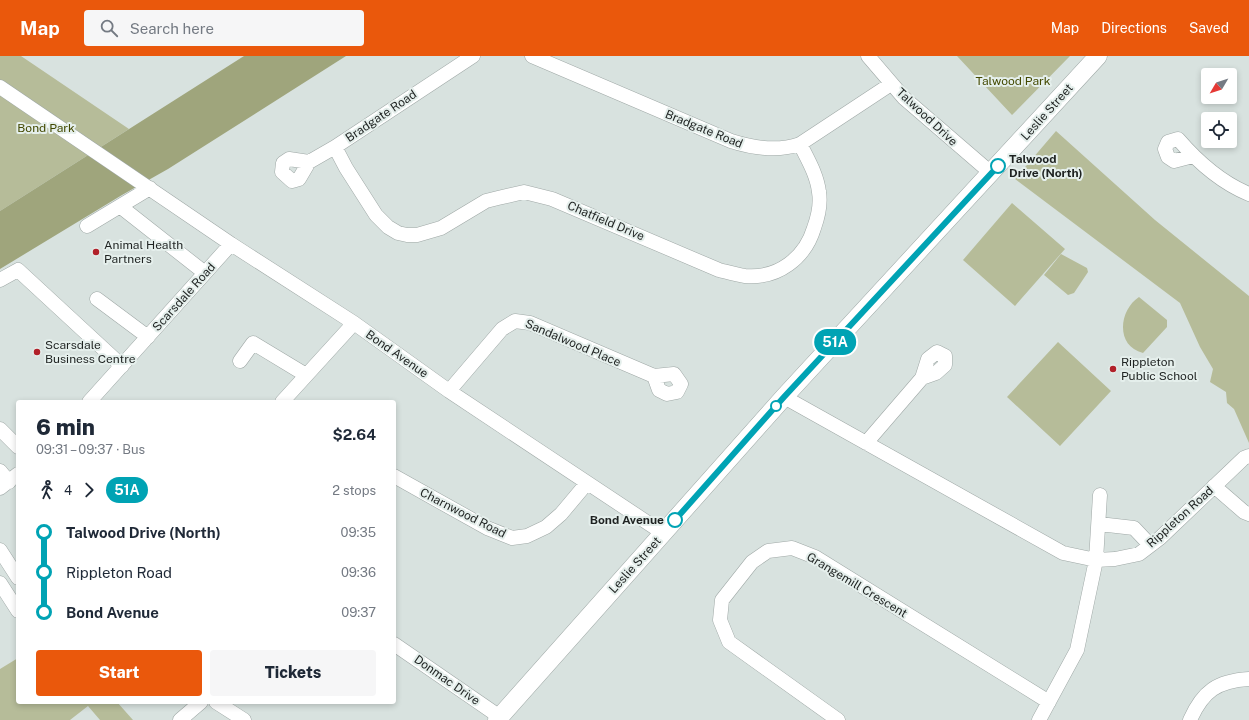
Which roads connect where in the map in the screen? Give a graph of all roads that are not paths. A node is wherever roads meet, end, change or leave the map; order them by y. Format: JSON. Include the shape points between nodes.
{"nodes":[{"id":1,"x":473,"y":56,"type":"edge"},
{"id":2,"x":532,"y":56,"type":"edge"},
{"id":3,"x":868,"y":56,"type":"edge"},
{"id":4,"x":1098,"y":56,"type":"edge"},
{"id":5,"x":891,"y":84,"type":"junction"},
{"id":6,"x":0,"y":87,"type":"edge"},
{"id":7,"x":800,"y":144,"type":"junction"},
{"id":8,"x":335,"y":147,"type":"junction"},
{"id":9,"x":1193,"y":156,"type":"dead end"},
{"id":10,"x":309,"y":162,"type":"dead end"},
{"id":11,"x":990,"y":173,"type":"junction"},
{"id":12,"x":150,"y":188,"type":"junction"},
{"id":13,"x":1249,"y":194,"type":"edge"},
{"id":14,"x":121,"y":207,"type":"junction"},
{"id":15,"x":87,"y":226,"type":"dead end"},
{"id":16,"x":231,"y":244,"type":"junction"},
{"id":17,"x":206,"y":273,"type":"junction"},
{"id":18,"x":0,"y":280,"type":"edge"},
{"id":19,"x":97,"y":298,"type":"dead end"},
{"id":20,"x":354,"y":323,"type":"junction"},
{"id":21,"x":148,"y":337,"type":"junction"},
{"id":22,"x":240,"y":361,"type":"dead end"},
{"id":23,"x":122,"y":366,"type":"junction"},
{"id":24,"x":306,"y":375,"type":"junction"},
{"id":25,"x":654,"y":376,"type":"dead end"},
{"id":26,"x":922,"y":378,"type":"dead end"},
{"id":27,"x":449,"y":391,"type":"junction"},
{"id":28,"x":784,"y":397,"type":"junction"},
{"id":29,"x":91,"y":400,"type":"edge"},
{"id":30,"x":284,"y":400,"type":"edge"},
{"id":31,"x":0,"y":429,"type":"edge"},
{"id":32,"x":866,"y":443,"type":"junction"},
{"id":33,"x":16,"y":445,"type":"edge"},
{"id":34,"x":1249,"y":456,"type":"edge"},
{"id":35,"x":396,"y":477,"type":"edge"},
{"id":36,"x":587,"y":483,"type":"junction"},
{"id":37,"x":1214,"y":486,"type":"junction"},
{"id":38,"x":1100,"y":495,"type":"dead end"},
{"id":39,"x":1249,"y":514,"type":"edge"},
{"id":40,"x":1098,"y":524,"type":"junction"},
{"id":41,"x":663,"y":534,"type":"junction"},
{"id":42,"x":1150,"y":545,"type":"junction"},
{"id":43,"x":0,"y":550,"type":"edge"},
{"id":44,"x":1096,"y":560,"type":"junction"},
{"id":45,"x":16,"y":575,"type":"edge"},
{"id":46,"x":0,"y":583,"type":"edge"},
{"id":47,"x":16,"y":608,"type":"edge"},
{"id":48,"x":396,"y":645,"type":"edge"},
{"id":49,"x":1249,"y":679,"type":"edge"},
{"id":50,"x":1049,"y":702,"type":"junction"},
{"id":51,"x":199,"y":704,"type":"edge"},
{"id":52,"x":219,"y":704,"type":"edge"},
{"id":53,"x":498,"y":718,"type":"edge"},
{"id":54,"x":180,"y":720,"type":"edge"},
{"id":55,"x":244,"y":720,"type":"edge"},
{"id":56,"x":838,"y":720,"type":"edge"},
{"id":57,"x":1039,"y":720,"type":"edge"},
{"id":58,"x":1190,"y":720,"type":"edge"}],
"edges":[{"from":1,"to":8,"type":"street","name":"Bradgate Road"},
{"from":2,"to":7,"type":"street","name":"Bradgate Road","via":[[748,147],[765,149]]},
{"from":3,"to":5,"type":"street","name":"Talwood Drive"},
{"from":4,"to":11,"type":"main road","name":"Leslie Street"},
{"from":5,"to":7,"type":"street","name":"Bradgate Road"},
{"from":5,"to":11,"type":"street","name":"Talwood Drive"},
{"from":6,"to":12,"type":"street","name":"Bond Avenue"},
{"from":7,"to":8,"type":"street","name":"Chatfield Drive","via":[[813,168],[819,191],[820,202],[811,238],[798,258],[787,266],[755,276],[719,270],[552,199],[524,192],[486,200],[441,228],[417,235],[398,233],[376,215]]},
{"from":8,"to":10,"type":"street","name":"Bradgate Road"},
{"from":9,"to":13,"type":"street","via":[[1236,189]]},
{"from":11,"to":28,"type":"main road","name":"Leslie Street"},
{"from":12,"to":14,"type":"street"},
{"from":12,"to":16,"type":"street","name":"Bond Avenue"},
{"from":14,"to":15,"type":"street"},
{"from":14,"to":17,"type":"street"},
{"from":16,"to":17,"type":"street","name":"Scarsdale Road"},
{"from":16,"to":20,"type":"street","name":"Bond Avenue"},
{"from":17,"to":21,"type":"street","name":"Scarsdale Road"},
{"from":18,"to":23,"type":"street","via":[[18,270]]},
{"from":19,"to":21,"type":"street"},
{"from":20,"to":24,"type":"street"},
{"from":20,"to":27,"type":"street","name":"Bond Avenue"},
{"from":21,"to":23,"type":"street","name":"Scarsdale Road"},
{"from":22,"to":24,"type":"street","via":[[253,343]]},
{"from":23,"to":29,"type":"street","name":"Scarsdale Road"},
{"from":24,"to":30,"type":"street"},
{"from":25,"to":27,"type":"street","name":"Sandalwood Place","via":[[530,323],[515,321],[502,329]]},
{"from":26,"to":32,"type":"street"},
{"from":27,"to":36,"type":"street","name":"Bond Avenue"},
{"from":28,"to":32,"type":"street","name":"Rippleton Road"},
{"from":28,"to":41,"type":"main road","name":"Leslie Street"},
{"from":31,"to":33,"type":"street"},
{"from":32,"to":44,"type":"street","name":"Rippleton Road","via":[[1063,553]]},
{"from":34,"to":37,"type":"street","name":"Rippleton Road"},
{"from":35,"to":36,"type":"street","name":"Charnwood Road","via":[[487,528],[512,538],[526,536],[546,527],[561,514]]},
{"from":36,"to":41,"type":"street","name":"Bond Avenue"},
{"from":37,"to":39,"type":"street"},
{"from":37,"to":42,"type":"street","name":"Rippleton Road"},
{"from":38,"to":40,"type":"street"},
{"from":40,"to":42,"type":"street","via":[[1134,528]]},
{"from":40,"to":44,"type":"street"},
{"from":41,"to":53,"type":"main road","name":"Leslie Street"},
{"from":42,"to":44,"type":"street","name":"Rippleton Road","via":[[1139,554]]},
{"from":43,"to":45,"type":"street"},
{"from":44,"to":50,"type":"street","via":[[1076,650]]},
{"from":46,"to":47,"type":"street"},
{"from":48,"to":53,"type":"street","name":"Donmac Drive"},
{"from":49,"to":58,"type":"street","via":[[1233,680],[1211,690],[1202,699]]},
{"from":50,"to":56,"type":"street","name":"Grangemill Crescent","via":[[815,557],[792,548],[768,551],[752,562],[722,600],[720,620],[729,642]]},
{"from":50,"to":57,"type":"street"},
{"from":51,"to":54,"type":"street"},
{"from":52,"to":55,"type":"street"}]}
